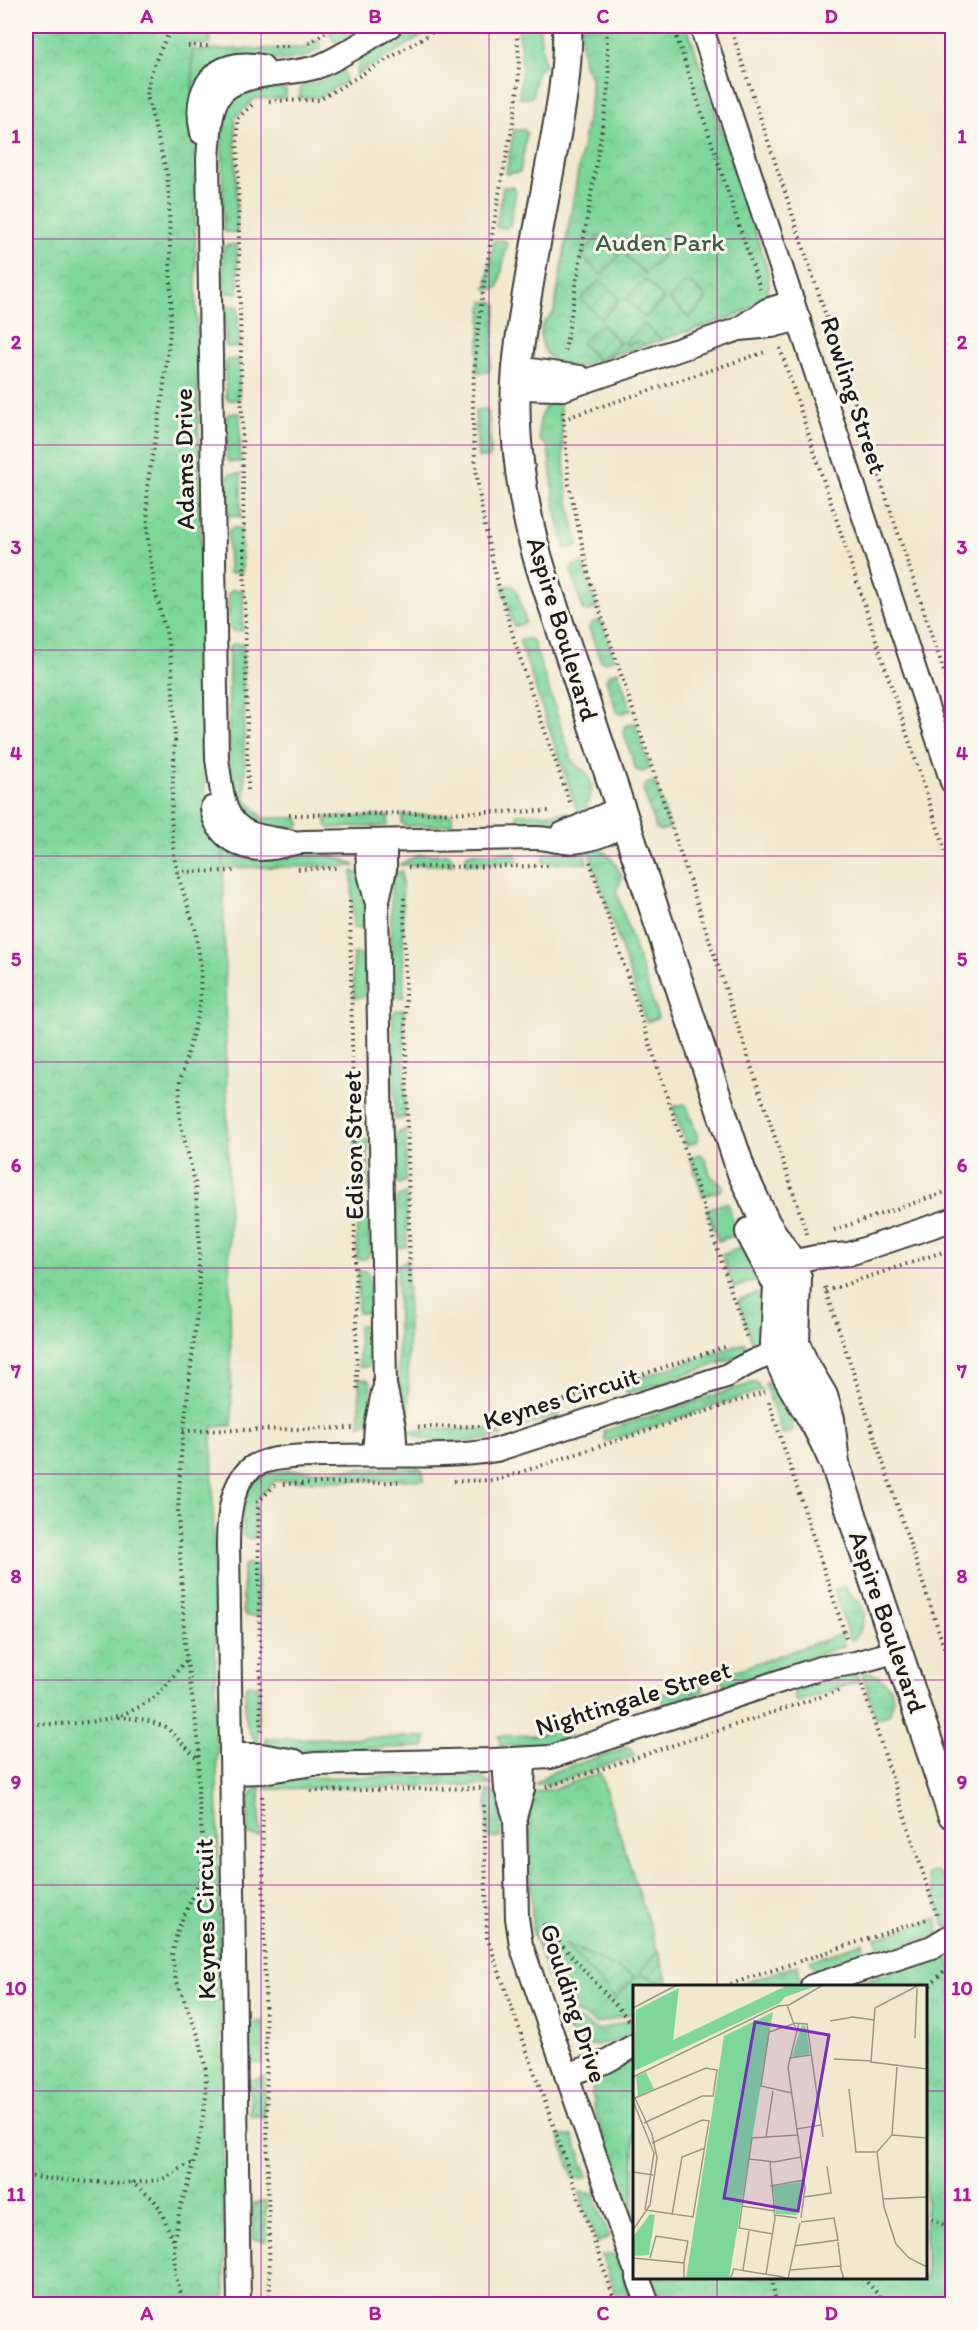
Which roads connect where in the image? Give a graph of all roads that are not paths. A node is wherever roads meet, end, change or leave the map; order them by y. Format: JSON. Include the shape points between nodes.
{"nodes":[{"id":1,"x":390,"y":26,"type":"edge"},
{"id":2,"x":552,"y":26,"type":"edge"},
{"id":3,"x":567,"y":26,"type":"edge"},
{"id":4,"x":701,"y":26,"type":"edge"},
{"id":5,"x":565,"y":66,"type":"junction"},
{"id":6,"x":796,"y":310,"type":"junction"},
{"id":7,"x":739,"y":329,"type":"junction"},
{"id":8,"x":517,"y":378,"type":"junction"},
{"id":9,"x":952,"y":782,"type":"edge"},
{"id":10,"x":622,"y":816,"type":"junction"},
{"id":11,"x":376,"y":841,"type":"junction"},
{"id":12,"x":952,"y":1220,"type":"edge"},
{"id":13,"x":804,"y":1273,"type":"junction"},
{"id":14,"x":785,"y":1356,"type":"junction"},
{"id":15,"x":385,"y":1454,"type":"junction"},
{"id":16,"x":895,"y":1643,"type":"junction"},
{"id":17,"x":820,"y":1668,"type":"junction"},
{"id":18,"x":514,"y":1760,"type":"junction"},
{"id":19,"x":232,"y":1764,"type":"junction"},
{"id":20,"x":952,"y":1814,"type":"edge"},
{"id":21,"x":952,"y":1935,"type":"edge"},
{"id":22,"x":942,"y":1946,"type":"edge"},
{"id":23,"x":815,"y":1985,"type":"edge"},
{"id":24,"x":631,"y":2047,"type":"edge"},
{"id":25,"x":564,"y":2068,"type":"junction"},
{"id":26,"x":633,"y":2263,"type":"edge"},
{"id":27,"x":639,"y":2279,"type":"edge"},
{"id":28,"x":239,"y":2304,"type":"edge"},
{"id":29,"x":648,"y":2304,"type":"edge"}],
"edges":[{"from":1,"to":11,"type":"street","name":"Adams Drive","via":[[320,66],[292,73],[258,65],[218,71],[206,81],[199,106],[208,158],[217,759],[224,804],[238,827],[253,834],[292,842]]},
{"from":2,"to":5,"type":"street","name":"Aspire Boulevard"},
{"from":3,"to":5,"type":"street","name":"Aspire Boulevard"},
{"from":4,"to":6,"type":"street","name":"Rowling Street"},
{"from":5,"to":8,"type":"street","name":"Aspire Boulevard"},
{"from":6,"to":7,"type":"street","via":[[772,326]]},
{"from":6,"to":7,"type":"street","via":[[767,310]]},
{"from":6,"to":9,"type":"street","name":"Rowling Street"},
{"from":7,"to":8,"type":"street","via":[[591,378]]},
{"from":8,"to":10,"type":"street","name":"Aspire Boulevard","via":[[519,452],[534,542]]},
{"from":10,"to":11,"type":"street","name":"Adams Drive","via":[[602,837],[583,841]]},
{"from":10,"to":13,"type":"street","name":"Aspire Boulevard","via":[[744,1183],[766,1224]]},
{"from":11,"to":15,"type":"street","name":"Edison Street","via":[[368,869],[377,904],[385,1385],[394,1427]]},
{"from":12,"to":13,"type":"street"},
{"from":13,"to":14,"type":"street","name":"Aspire Boulevard","via":[[794,1334]]},
{"from":14,"to":15,"type":"street","name":"Keynes Circuit","via":[[759,1373],[726,1376],[496,1450]]},
{"from":14,"to":16,"type":"street","name":"Aspire Boulevard","via":[[824,1396],[835,1464]]},
{"from":15,"to":19,"type":"street","name":"Keynes Circuit","via":[[301,1456],[264,1450],[234,1462],[223,1481],[220,1494],[228,1533]]},
{"from":16,"to":17,"type":"street","name":"Nightingale Street","via":[[851,1650]]},
{"from":16,"to":17,"type":"street","name":"Nightingale Street","via":[[855,1664]]},
{"from":16,"to":20,"type":"street","name":"Aspire Boulevard"},
{"from":17,"to":18,"type":"street","name":"Nightingale Street","via":[[561,1754]]},
{"from":18,"to":19,"type":"street","name":"Nightingale Street"},
{"from":18,"to":25,"type":"street","name":"Goulding Drive","via":[[506,1789],[515,1818],[521,1945]]},
{"from":19,"to":28,"type":"street","name":"Keynes Circuit"},
{"from":21,"to":22,"type":"street"},
{"from":22,"to":23,"type":"street"},
{"from":24,"to":25,"type":"street","via":[[605,2062]]},
{"from":25,"to":26,"type":"street","name":"Goulding Drive"},
{"from":27,"to":29,"type":"street"}]}
